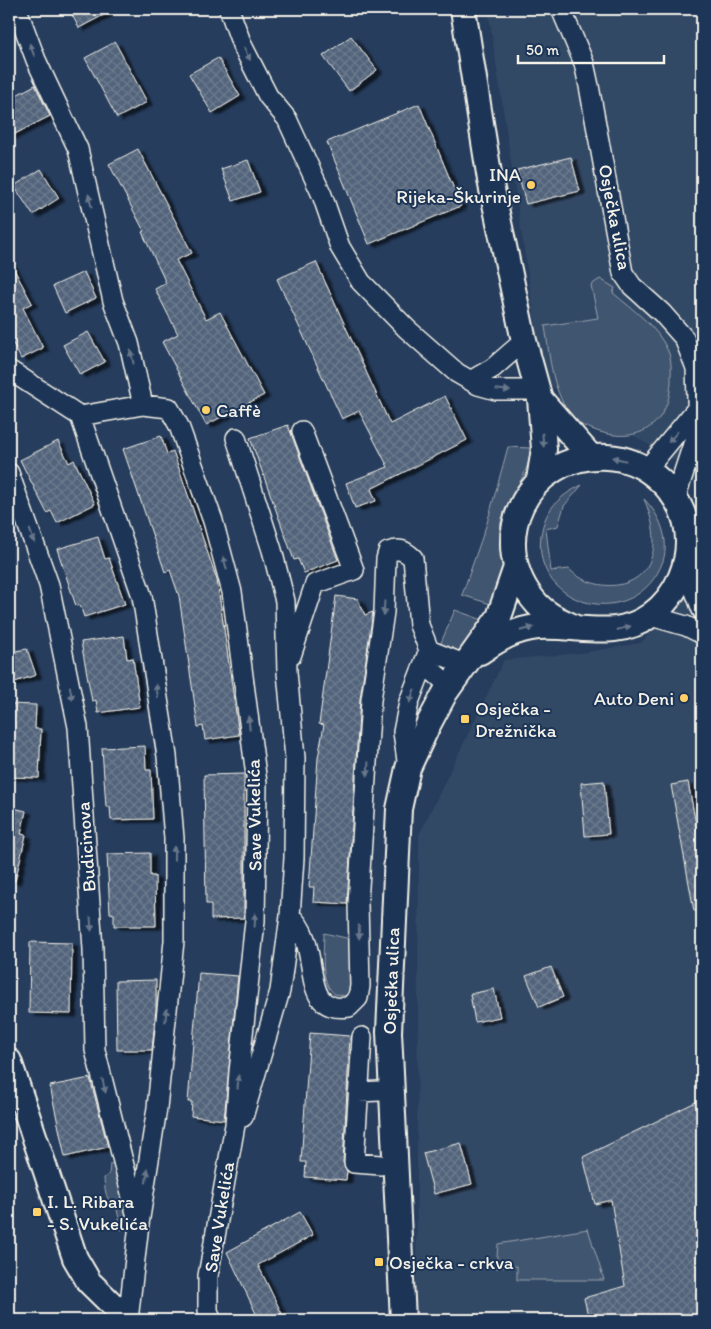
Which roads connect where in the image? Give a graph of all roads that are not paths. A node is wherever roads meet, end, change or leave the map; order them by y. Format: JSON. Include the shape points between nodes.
{"nodes":[{"id":1,"x":16,"y":9,"type":"edge"},
{"id":2,"x":229,"y":9,"type":"edge"},
{"id":3,"x":463,"y":9,"type":"edge"},
{"id":4,"x":561,"y":9,"type":"edge"},
{"id":5,"x":524,"y":341,"type":"junction"},
{"id":6,"x":9,"y":370,"type":"edge"},
{"id":7,"x":472,"y":380,"type":"junction"},
{"id":8,"x":539,"y":395,"type":"junction"},
{"id":9,"x":143,"y":405,"type":"junction"},
{"id":10,"x":699,"y":406,"type":"junction"},
{"id":11,"x":80,"y":416,"type":"junction"},
{"id":12,"x":302,"y":431,"type":"dead end"},
{"id":13,"x":236,"y":438,"type":"dead end"},
{"id":14,"x":590,"y":456,"type":"junction"},
{"id":15,"x":647,"y":469,"type":"junction"},
{"id":16,"x":9,"y":473,"type":"edge"},
{"id":17,"x":539,"y":480,"type":"junction"},
{"id":18,"x":675,"y":499,"type":"junction"},
{"id":19,"x":685,"y":565,"type":"junction"},
{"id":20,"x":516,"y":568,"type":"junction"},
{"id":21,"x":702,"y":610,"type":"edge"},
{"id":22,"x":651,"y":616,"type":"junction"},
{"id":23,"x":576,"y":628,"type":"junction"},
{"id":24,"x":702,"y":634,"type":"edge"},
{"id":25,"x":426,"y":657,"type":"junction"},
{"id":26,"x":468,"y":662,"type":"junction"},
{"id":27,"x":286,"y":672,"type":"junction"},
{"id":28,"x":450,"y":686,"type":"junction"},
{"id":29,"x":408,"y":768,"type":"junction"},
{"id":30,"x":290,"y":916,"type":"junction"},
{"id":31,"x":362,"y":1037,"type":"dead end"},
{"id":32,"x":9,"y":1061,"type":"edge"},
{"id":33,"x":380,"y":1091,"type":"dead end"},
{"id":34,"x":358,"y":1092,"type":"junction"},
{"id":35,"x":235,"y":1125,"type":"junction"},
{"id":36,"x":381,"y":1165,"type":"dead end"},
{"id":37,"x":139,"y":1224,"type":"junction"},
{"id":38,"x":128,"y":1320,"type":"edge"},
{"id":39,"x":211,"y":1320,"type":"edge"},
{"id":40,"x":403,"y":1320,"type":"edge"}],
"edges":[{"from":9,"to":1,"type":"street","one_way":true,"via":[[129,343],[113,302],[78,148],[36,60]]},
{"from":2,"to":7,"type":"street","one_way":true,"via":[[242,45],[268,96],[287,119],[322,195],[340,246],[361,282],[435,355],[457,373]]},
{"from":3,"to":5,"type":"street","name":"Osječka ulica","via":[[490,180]]},
{"from":4,"to":10,"type":"street","name":"Osječka ulica","via":[[584,63],[623,273],[684,338],[696,368]]},
{"from":5,"to":7,"type":"street","via":[[493,368]]},
{"from":5,"to":8,"type":"street","name":"Osječka ulica"},
{"from":6,"to":11,"type":"street"},
{"from":7,"to":8,"type":"street","one_way":true,"via":[[496,390]]},
{"from":8,"to":14,"type":"street","name":"Osječka ulica"},
{"from":8,"to":17,"type":"street","name":"Osječka ulica","one_way":true,"via":[[544,449]]},
{"from":9,"to":11,"type":"street","name":"Save Vukelića"},
{"from":35,"to":9,"type":"street","name":"Save Vukelića","one_way":true,"via":[[255,920],[257,784],[234,602],[213,521],[179,426],[169,408]]},
{"from":10,"to":15,"type":"street","one_way":true},
{"from":10,"to":18,"type":"street","name":"Osječka ulica","via":[[698,429]]},
{"from":37,"to":11,"type":"street","one_way":true,"via":[[157,1108],[174,941],[174,838],[167,756],[142,596]]},
{"from":12,"to":27,"type":"street","via":[[354,570],[315,584]]},
{"from":13,"to":27,"type":"street","via":[[285,602]]},
{"from":15,"to":14,"type":"street","name":"Osječka ulica","one_way":true,"via":[[619,458]]},
{"from":14,"to":17,"type":"street","name":"Osječka ulica","via":[[571,460]]},
{"from":15,"to":18,"type":"street","name":"Osječka ulica","via":[[666,485]]},
{"from":16,"to":37,"type":"street","name":"Budicinova","one_way":true,"via":[[49,585],[78,728],[93,950],[96,1050]]},
{"from":17,"to":20,"type":"street","name":"Osječka ulica","via":[[524,498],[515,520],[512,544]]},
{"from":18,"to":19,"type":"street","name":"Osječka ulica","via":[[687,529]]},
{"from":19,"to":21,"type":"street"},
{"from":19,"to":22,"type":"street","name":"Osječka ulica","via":[[669,599]]},
{"from":20,"to":23,"type":"street","name":"Osječka ulica","via":[[524,588],[538,605],[555,619]]},
{"from":20,"to":26,"type":"street","name":"Osječka ulica","via":[[499,617]]},
{"from":23,"to":22,"type":"street","name":"Osječka ulica","one_way":true,"via":[[614,630]]},
{"from":22,"to":24,"type":"street"},
{"from":26,"to":23,"type":"street","name":"Osječka ulica","one_way":true,"via":[[505,634],[537,627]]},
{"from":25,"to":26,"type":"street"},
{"from":25,"to":28,"type":"street"},
{"from":25,"to":29,"type":"street","one_way":true,"via":[[403,732]]},
{"from":25,"to":30,"type":"street","one_way":true,"via":[[419,625],[413,558],[395,549],[388,552],[386,559],[384,612],[372,700],[358,903],[360,986],[358,998],[349,1008],[332,1008],[318,996],[304,932]]},
{"from":26,"to":28,"type":"street","name":"Osječka ulica"},
{"from":27,"to":30,"type":"street","via":[[295,758]]},
{"from":28,"to":29,"type":"street","name":"Osječka ulica"},
{"from":29,"to":40,"type":"street","name":"Osječka ulica","via":[[398,809],[389,1032]]},
{"from":30,"to":35,"type":"street","via":[[280,991],[244,1116]]},
{"from":31,"to":34,"type":"street"},
{"from":32,"to":38,"type":"street","via":[[75,1258],[90,1282]]},
{"from":33,"to":34,"type":"street"},
{"from":34,"to":36,"type":"street","via":[[354,1163]]},
{"from":35,"to":39,"type":"street","name":"Save Vukelića","via":[[208,1276]]},
{"from":37,"to":38,"type":"street"}]}
